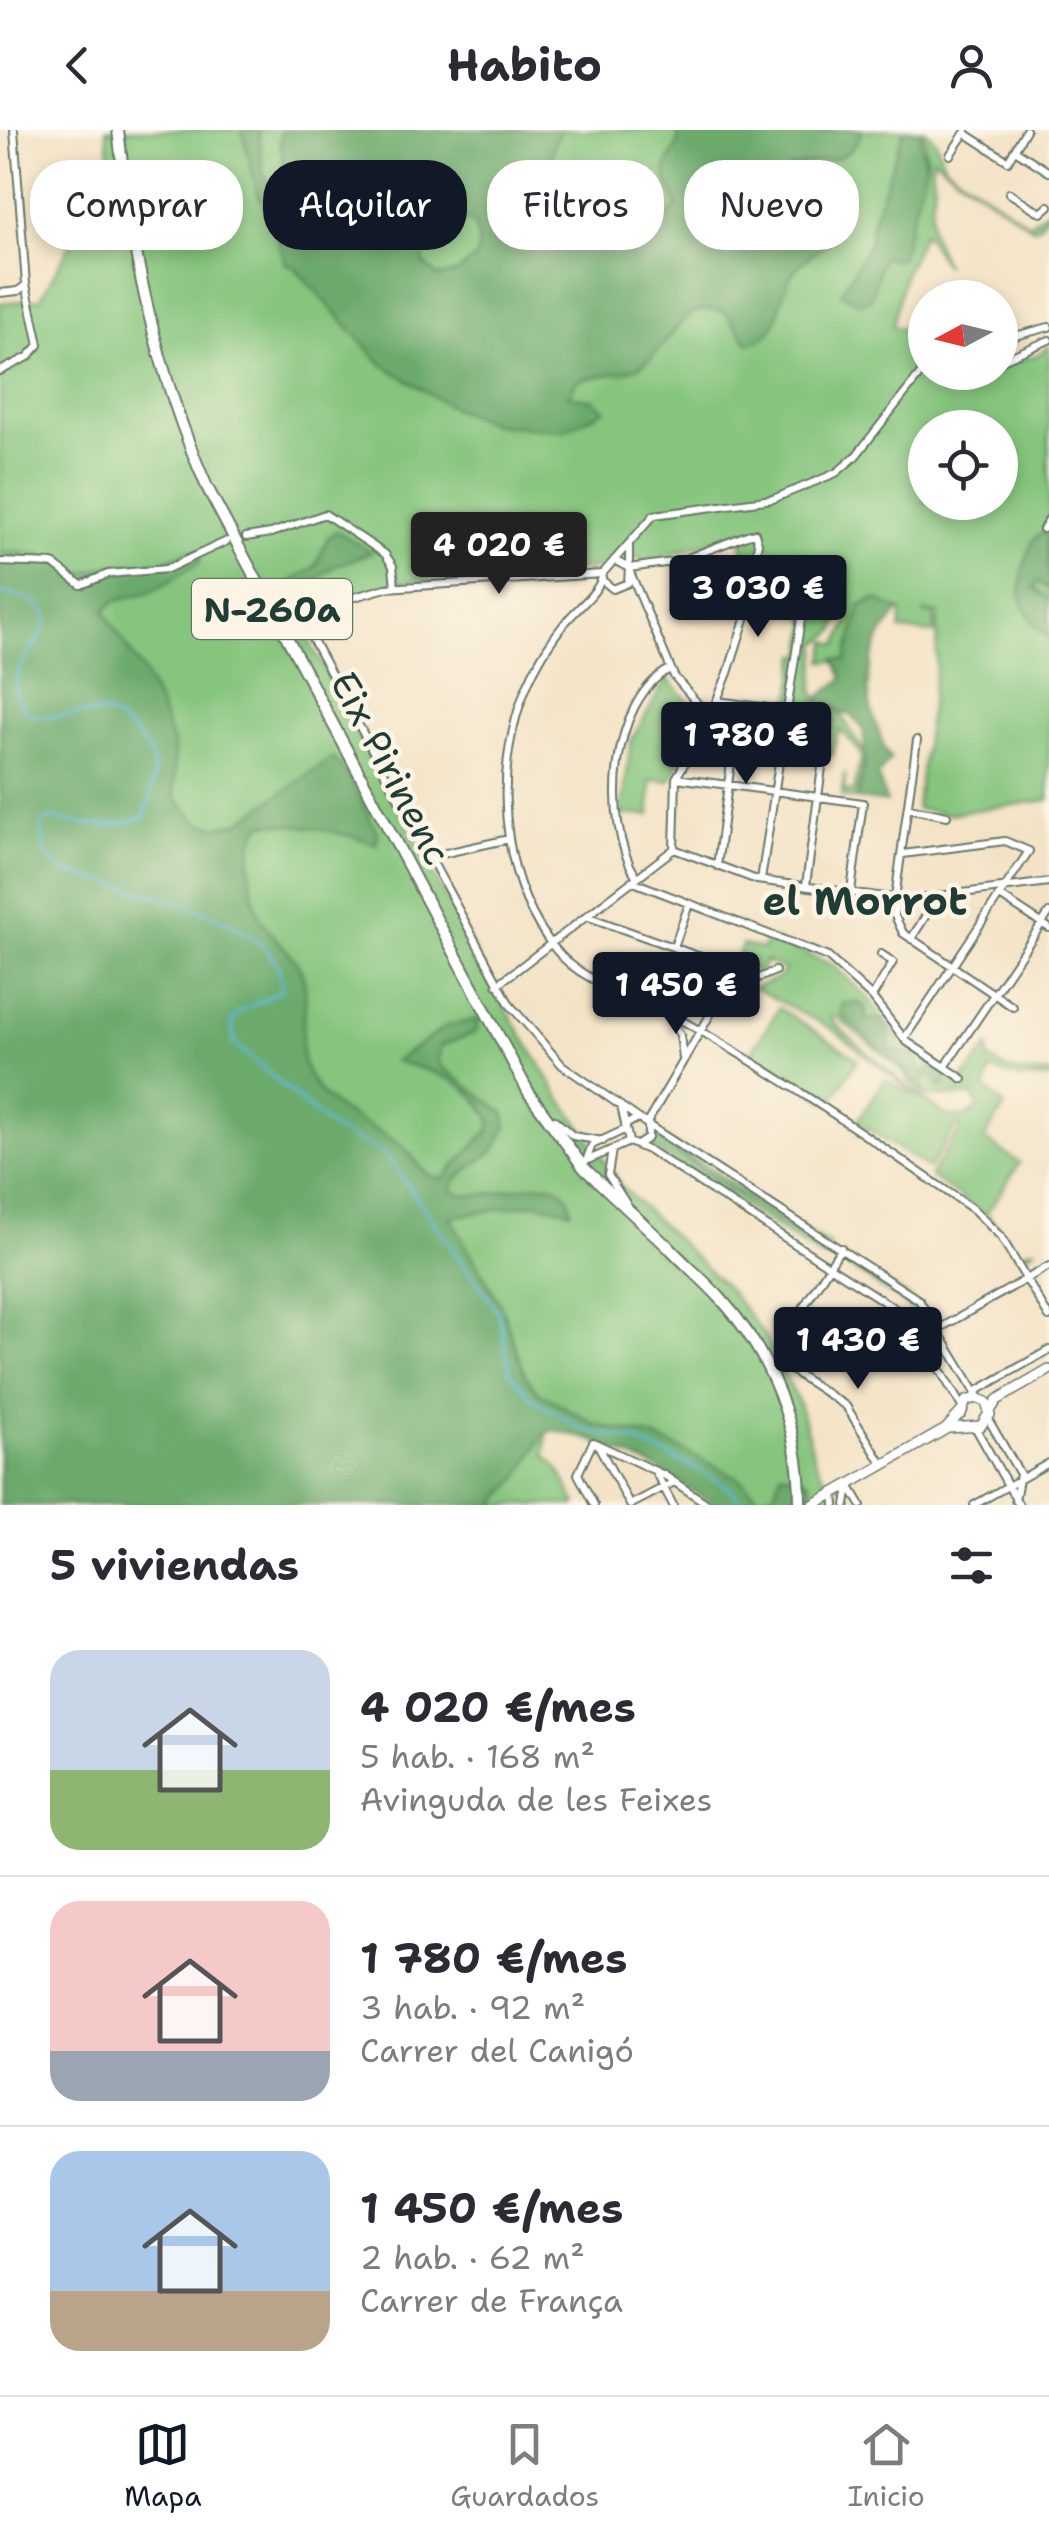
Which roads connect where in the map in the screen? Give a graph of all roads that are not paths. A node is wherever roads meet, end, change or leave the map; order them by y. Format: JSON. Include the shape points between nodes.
{"nodes":[{"id":1,"x":14,"y":130,"type":"edge"},
{"id":2,"x":120,"y":130,"type":"edge"},
{"id":3,"x":1026,"y":130,"type":"edge"},
{"id":4,"x":966,"y":132,"type":"edge"},
{"id":5,"x":1015,"y":150,"type":"junction"},
{"id":6,"x":950,"y":155,"type":"dead end"},
{"id":7,"x":1049,"y":172,"type":"edge"},
{"id":8,"x":1009,"y":193,"type":"dead end"},
{"id":9,"x":1049,"y":206,"type":"edge"},
{"id":10,"x":26,"y":284,"type":"junction"},
{"id":11,"x":0,"y":293,"type":"edge"},
{"id":12,"x":1049,"y":327,"type":"edge"},
{"id":13,"x":1018,"y":335,"type":"edge"},
{"id":14,"x":1049,"y":340,"type":"edge"},
{"id":15,"x":1018,"y":353,"type":"edge"},
{"id":16,"x":0,"y":371,"type":"edge"},
{"id":17,"x":908,"y":390,"type":"edge"},
{"id":18,"x":1049,"y":519,"type":"edge"},
{"id":19,"x":1043,"y":529,"type":"dead end"},
{"id":20,"x":246,"y":536,"type":"dead end"},
{"id":21,"x":227,"y":540,"type":"dead end"},
{"id":22,"x":629,"y":545,"type":"junction"},
{"id":23,"x":614,"y":560,"type":"junction"},
{"id":24,"x":0,"y":562,"type":"edge"},
{"id":25,"x":630,"y":570,"type":"junction"},
{"id":26,"x":602,"y":576,"type":"junction"},
{"id":27,"x":259,"y":584,"type":"junction"},
{"id":28,"x":395,"y":587,"type":"junction"},
{"id":29,"x":610,"y":588,"type":"junction"},
{"id":30,"x":622,"y":588,"type":"junction"},
{"id":31,"x":589,"y":596,"type":"junction"},
{"id":32,"x":642,"y":599,"type":"junction"},
{"id":33,"x":328,"y":606,"type":"junction"},
{"id":34,"x":295,"y":614,"type":"junction"},
{"id":35,"x":801,"y":619,"type":"dead end"},
{"id":36,"x":317,"y":648,"type":"junction"},
{"id":37,"x":670,"y":669,"type":"junction"},
{"id":38,"x":717,"y":701,"type":"junction"},
{"id":39,"x":739,"y":704,"type":"junction"},
{"id":40,"x":786,"y":710,"type":"junction"},
{"id":41,"x":710,"y":718,"type":"junction"},
{"id":42,"x":917,"y":740,"type":"dead end"},
{"id":43,"x":676,"y":778,"type":"junction"},
{"id":44,"x":728,"y":785,"type":"junction"},
{"id":45,"x":774,"y":791,"type":"junction"},
{"id":46,"x":818,"y":797,"type":"junction"},
{"id":47,"x":908,"y":808,"type":"junction"},
{"id":48,"x":946,"y":816,"type":"dead end"},
{"id":49,"x":509,"y":838,"type":"junction"},
{"id":50,"x":674,"y":849,"type":"junction"},
{"id":51,"x":903,"y":854,"type":"junction"},
{"id":52,"x":428,"y":857,"type":"junction"},
{"id":53,"x":718,"y":866,"type":"junction"},
{"id":54,"x":634,"y":878,"type":"junction"},
{"id":55,"x":762,"y":880,"type":"junction"},
{"id":56,"x":1049,"y":882,"type":"edge"},
{"id":57,"x":806,"y":885,"type":"junction"},
{"id":58,"x":1006,"y":887,"type":"junction"},
{"id":59,"x":850,"y":891,"type":"junction"},
{"id":60,"x":1000,"y":896,"type":"junction"},
{"id":61,"x":937,"y":897,"type":"junction"},
{"id":62,"x":895,"y":898,"type":"junction"},
{"id":63,"x":689,"y":904,"type":"junction"},
{"id":64,"x":1049,"y":913,"type":"edge"},
{"id":65,"x":586,"y":916,"type":"junction"},
{"id":66,"x":1046,"y":926,"type":"edge"},
{"id":67,"x":911,"y":939,"type":"junction"},
{"id":68,"x":551,"y":942,"type":"junction"},
{"id":69,"x":674,"y":947,"type":"junction"},
{"id":70,"x":881,"y":954,"type":"dead end"},
{"id":71,"x":699,"y":956,"type":"junction"},
{"id":72,"x":952,"y":968,"type":"junction"},
{"id":73,"x":775,"y":971,"type":"dead end"},
{"id":74,"x":497,"y":985,"type":"junction"},
{"id":75,"x":621,"y":992,"type":"junction"},
{"id":76,"x":994,"y":995,"type":"junction"},
{"id":77,"x":872,"y":997,"type":"junction"},
{"id":78,"x":684,"y":1001,"type":"junction"},
{"id":79,"x":1013,"y":1008,"type":"dead end"},
{"id":80,"x":663,"y":1010,"type":"junction"},
{"id":81,"x":701,"y":1032,"type":"junction"},
{"id":82,"x":498,"y":1033,"type":"junction"},
{"id":83,"x":904,"y":1039,"type":"junction"},
{"id":84,"x":683,"y":1060,"type":"junction"},
{"id":85,"x":945,"y":1067,"type":"junction"},
{"id":86,"x":963,"y":1079,"type":"dead end"},
{"id":87,"x":535,"y":1103,"type":"junction"},
{"id":88,"x":621,"y":1105,"type":"junction"},
{"id":89,"x":555,"y":1120,"type":"junction"},
{"id":90,"x":643,"y":1121,"type":"junction"},
{"id":91,"x":624,"y":1128,"type":"junction"},
{"id":92,"x":603,"y":1141,"type":"junction"},
{"id":93,"x":632,"y":1143,"type":"junction"},
{"id":94,"x":612,"y":1150,"type":"junction"},
{"id":95,"x":586,"y":1161,"type":"junction"},
{"id":96,"x":626,"y":1204,"type":"junction"},
{"id":97,"x":634,"y":1219,"type":"junction"},
{"id":98,"x":669,"y":1248,"type":"junction"},
{"id":99,"x":841,"y":1248,"type":"junction"},
{"id":100,"x":1049,"y":1266,"type":"edge"},
{"id":101,"x":829,"y":1267,"type":"junction"},
{"id":102,"x":1029,"y":1281,"type":"junction"},
{"id":103,"x":1049,"y":1317,"type":"edge"},
{"id":104,"x":939,"y":1328,"type":"junction"},
{"id":105,"x":921,"y":1339,"type":"junction"},
{"id":106,"x":1049,"y":1350,"type":"edge"},
{"id":107,"x":1049,"y":1370,"type":"edge"},
{"id":108,"x":979,"y":1397,"type":"junction"},
{"id":109,"x":997,"y":1400,"type":"junction"},
{"id":110,"x":961,"y":1410,"type":"junction"},
{"id":111,"x":989,"y":1417,"type":"junction"},
{"id":112,"x":973,"y":1427,"type":"junction"},
{"id":113,"x":946,"y":1429,"type":"junction"},
{"id":114,"x":596,"y":1443,"type":"junction"},
{"id":115,"x":1049,"y":1463,"type":"edge"},
{"id":116,"x":883,"y":1465,"type":"junction"},
{"id":117,"x":655,"y":1471,"type":"junction"},
{"id":118,"x":1019,"y":1478,"type":"junction"},
{"id":119,"x":675,"y":1482,"type":"junction"},
{"id":120,"x":849,"y":1485,"type":"junction"},
{"id":121,"x":1008,"y":1486,"type":"junction"},
{"id":122,"x":664,"y":1487,"type":"junction"},
{"id":123,"x":835,"y":1499,"type":"edge"},
{"id":124,"x":800,"y":1502,"type":"edge"},
{"id":125,"x":1017,"y":1502,"type":"edge"},
{"id":126,"x":846,"y":1504,"type":"edge"},
{"id":127,"x":594,"y":1505,"type":"edge"},
{"id":128,"x":630,"y":1505,"type":"edge"},
{"id":129,"x":672,"y":1505,"type":"edge"},
{"id":130,"x":710,"y":1505,"type":"edge"},
{"id":131,"x":814,"y":1505,"type":"edge"},
{"id":132,"x":861,"y":1505,"type":"edge"},
{"id":133,"x":974,"y":1505,"type":"edge"}],
"edges":[{"from":1,"to":10,"type":"street"},
{"from":2,"to":27,"type":"main road","name":"Eix Pirinenc","number":"N-260a","via":[[142,290],[168,391],[207,487]]},
{"from":3,"to":5,"type":"street"},
{"from":4,"to":5,"type":"street","via":[[1006,161]]},
{"from":4,"to":6,"type":"street"},
{"from":5,"to":7,"type":"street"},
{"from":8,"to":9,"type":"street","via":[[1041,213]]},
{"from":10,"to":11,"type":"street"},
{"from":10,"to":16,"type":"street","via":[[39,345]]},
{"from":12,"to":13,"type":"street"},
{"from":14,"to":15,"type":"street"},
{"from":17,"to":22,"type":"street","via":[[836,472],[773,500],[654,516]]},
{"from":18,"to":19,"type":"street"},
{"from":20,"to":28,"type":"street","via":[[325,514],[384,554]]},
{"from":21,"to":24,"type":"street","via":[[168,569],[108,574],[81,584],[50,563]]},
{"from":22,"to":23,"type":"street"},
{"from":22,"to":25,"type":"street"},
{"from":23,"to":25,"type":"street"},
{"from":23,"to":26,"type":"street"},
{"from":25,"to":30,"type":"street"},
{"from":25,"to":32,"type":"street"},
{"from":25,"to":38,"type":"street","via":[[755,533],[756,567]]},
{"from":26,"to":28,"type":"street"},
{"from":26,"to":29,"type":"street"},
{"from":26,"to":31,"type":"street"},
{"from":27,"to":34,"type":"street"},
{"from":27,"to":82,"type":"main road","name":"Eix Pirinenc","number":"N-260a"},
{"from":28,"to":33,"type":"street"},
{"from":29,"to":30,"type":"street"},
{"from":29,"to":31,"type":"street"},
{"from":30,"to":32,"type":"street"},
{"from":31,"to":49,"type":"street","via":[[550,644],[520,704],[505,778]]},
{"from":32,"to":37,"type":"street"},
{"from":33,"to":34,"type":"street"},
{"from":33,"to":36,"type":"street","via":[[311,619]]},
{"from":34,"to":36,"type":"street"},
{"from":35,"to":40,"type":"street"},
{"from":36,"to":52,"type":"street"},
{"from":37,"to":41,"type":"street"},
{"from":37,"to":54,"type":"street","via":[[641,700],[616,773],[617,831]]},
{"from":38,"to":39,"type":"street"},
{"from":38,"to":41,"type":"street"},
{"from":39,"to":40,"type":"street"},
{"from":39,"to":44,"type":"street"},
{"from":40,"to":45,"type":"street"},
{"from":40,"to":46,"type":"street","via":[[829,716]]},
{"from":41,"to":43,"type":"street"},
{"from":42,"to":47,"type":"street"},
{"from":43,"to":44,"type":"street"},
{"from":43,"to":50,"type":"street"},
{"from":44,"to":45,"type":"street"},
{"from":44,"to":53,"type":"street"},
{"from":45,"to":46,"type":"street"},
{"from":45,"to":55,"type":"street"},
{"from":46,"to":57,"type":"street"},
{"from":46,"to":59,"type":"street","via":[[863,802]]},
{"from":47,"to":48,"type":"street"},
{"from":47,"to":51,"type":"street"},
{"from":49,"to":52,"type":"street"},
{"from":49,"to":68,"type":"street","via":[[524,892]]},
{"from":50,"to":53,"type":"street"},
{"from":50,"to":54,"type":"street"},
{"from":51,"to":58,"type":"street","via":[[1005,841],[1028,851]]},
{"from":51,"to":62,"type":"street"},
{"from":52,"to":74,"type":"street"},
{"from":53,"to":55,"type":"street"},
{"from":54,"to":63,"type":"street"},
{"from":54,"to":65,"type":"street"},
{"from":55,"to":57,"type":"street"},
{"from":56,"to":58,"type":"street"},
{"from":57,"to":59,"type":"street"},
{"from":58,"to":60,"type":"street"},
{"from":58,"to":61,"type":"street"},
{"from":59,"to":62,"type":"street"},
{"from":60,"to":66,"type":"street"},
{"from":60,"to":72,"type":"street"},
{"from":61,"to":62,"type":"street"},
{"from":61,"to":67,"type":"street"},
{"from":62,"to":67,"type":"street","via":[[897,922]]},
{"from":63,"to":69,"type":"street"},
{"from":63,"to":77,"type":"street","via":[[824,955]]},
{"from":64,"to":66,"type":"street"},
{"from":65,"to":68,"type":"street"},
{"from":65,"to":69,"type":"street"},
{"from":66,"to":76,"type":"street"},
{"from":67,"to":72,"type":"street"},
{"from":68,"to":74,"type":"street"},
{"from":68,"to":75,"type":"street","via":[[572,965]]},
{"from":69,"to":71,"type":"street"},
{"from":70,"to":77,"type":"street","via":[[893,962]]},
{"from":71,"to":73,"type":"street","via":[[762,978]]},
{"from":71,"to":78,"type":"street"},
{"from":72,"to":76,"type":"street"},
{"from":72,"to":83,"type":"street"},
{"from":74,"to":88,"type":"street","via":[[546,1050]]},
{"from":75,"to":78,"type":"street","via":[[632,982]]},
{"from":75,"to":80,"type":"street"},
{"from":76,"to":79,"type":"street"},
{"from":76,"to":85,"type":"street"},
{"from":77,"to":83,"type":"street"},
{"from":78,"to":81,"type":"street","via":[[710,1013]]},
{"from":80,"to":81,"type":"street"},
{"from":80,"to":84,"type":"street","via":[[678,1030]]},
{"from":81,"to":84,"type":"street"},
{"from":81,"to":102,"type":"street","via":[[974,1210]]},
{"from":82,"to":87,"type":"main road","name":"Eix Pirinenc","number":"N-260a"},
{"from":82,"to":89,"type":"main road","name":"Eix Pirinenc","number":"N-260a"},
{"from":83,"to":85,"type":"street"},
{"from":84,"to":90,"type":"street"},
{"from":85,"to":86,"type":"street"},
{"from":87,"to":95,"type":"street"},
{"from":87,"to":97,"type":"main road","name":"Eix Pirinenc","number":"N-260a"},
{"from":88,"to":90,"type":"street"},
{"from":88,"to":91,"type":"street"},
{"from":89,"to":92,"type":"street","via":[[573,1136]]},
{"from":89,"to":95,"type":"main road","name":"Eix Pirinenc","number":"N-260a"},
{"from":90,"to":91,"type":"street"},
{"from":90,"to":93,"type":"street","via":[[648,1138]]},
{"from":90,"to":99,"type":"street"},
{"from":91,"to":92,"type":"street"},
{"from":91,"to":93,"type":"street"},
{"from":92,"to":95,"type":"street","via":[[588,1150]]},
{"from":93,"to":94,"type":"street"},
{"from":93,"to":101,"type":"street"},
{"from":94,"to":95,"type":"street"},
{"from":94,"to":96,"type":"street","via":[[609,1180]]},
{"from":95,"to":96,"type":"main road","name":"Eix Pirinenc","number":"N-260a"},
{"from":95,"to":97,"type":"street"},
{"from":96,"to":98,"type":"main road","name":"Eix Pirinenc","number":"N-260a"},
{"from":97,"to":98,"type":"main road","name":"Eix Pirinenc","number":"N-260a"},
{"from":98,"to":124,"type":"main road","name":"Eix Pirinenc","number":"N-260a","via":[[722,1299],[770,1372],[790,1426]]},
{"from":99,"to":101,"type":"street"},
{"from":99,"to":104,"type":"street","via":[[919,1300]]},
{"from":100,"to":102,"type":"street"},
{"from":101,"to":105,"type":"street","via":[[894,1308]]},
{"from":101,"to":116,"type":"street","via":[[778,1352],[785,1366],[846,1406]]},
{"from":102,"to":103,"type":"street"},
{"from":102,"to":104,"type":"street"},
{"from":104,"to":105,"type":"street"},
{"from":104,"to":108,"type":"street"},
{"from":105,"to":110,"type":"street"},
{"from":106,"to":108,"type":"street"},
{"from":107,"to":109,"type":"main road"},
{"from":108,"to":109,"type":"main road"},
{"from":108,"to":110,"type":"main road"},
{"from":108,"to":111,"type":"main road"},
{"from":109,"to":111,"type":"main road"},
{"from":110,"to":112,"type":"main road"},
{"from":110,"to":113,"type":"main road"},
{"from":111,"to":112,"type":"main road"},
{"from":111,"to":118,"type":"street"},
{"from":112,"to":113,"type":"main road"},
{"from":112,"to":121,"type":"street"},
{"from":113,"to":116,"type":"main road"},
{"from":114,"to":117,"type":"street"},
{"from":114,"to":127,"type":"street","via":[[578,1474]]},
{"from":114,"to":128,"type":"street"},
{"from":115,"to":118,"type":"street"},
{"from":116,"to":120,"type":"main road"},
{"from":117,"to":119,"type":"street"},
{"from":117,"to":122,"type":"street"},
{"from":118,"to":121,"type":"street"},
{"from":118,"to":125,"type":"street"},
{"from":119,"to":122,"type":"street"},
{"from":119,"to":130,"type":"street"},
{"from":120,"to":123,"type":"main road"},
{"from":120,"to":126,"type":"street"},
{"from":120,"to":132,"type":"street"},
{"from":121,"to":125,"type":"street"},
{"from":121,"to":133,"type":"street"},
{"from":122,"to":128,"type":"street"},
{"from":122,"to":129,"type":"street"},
{"from":123,"to":126,"type":"street"},
{"from":123,"to":131,"type":"main road"}]}
